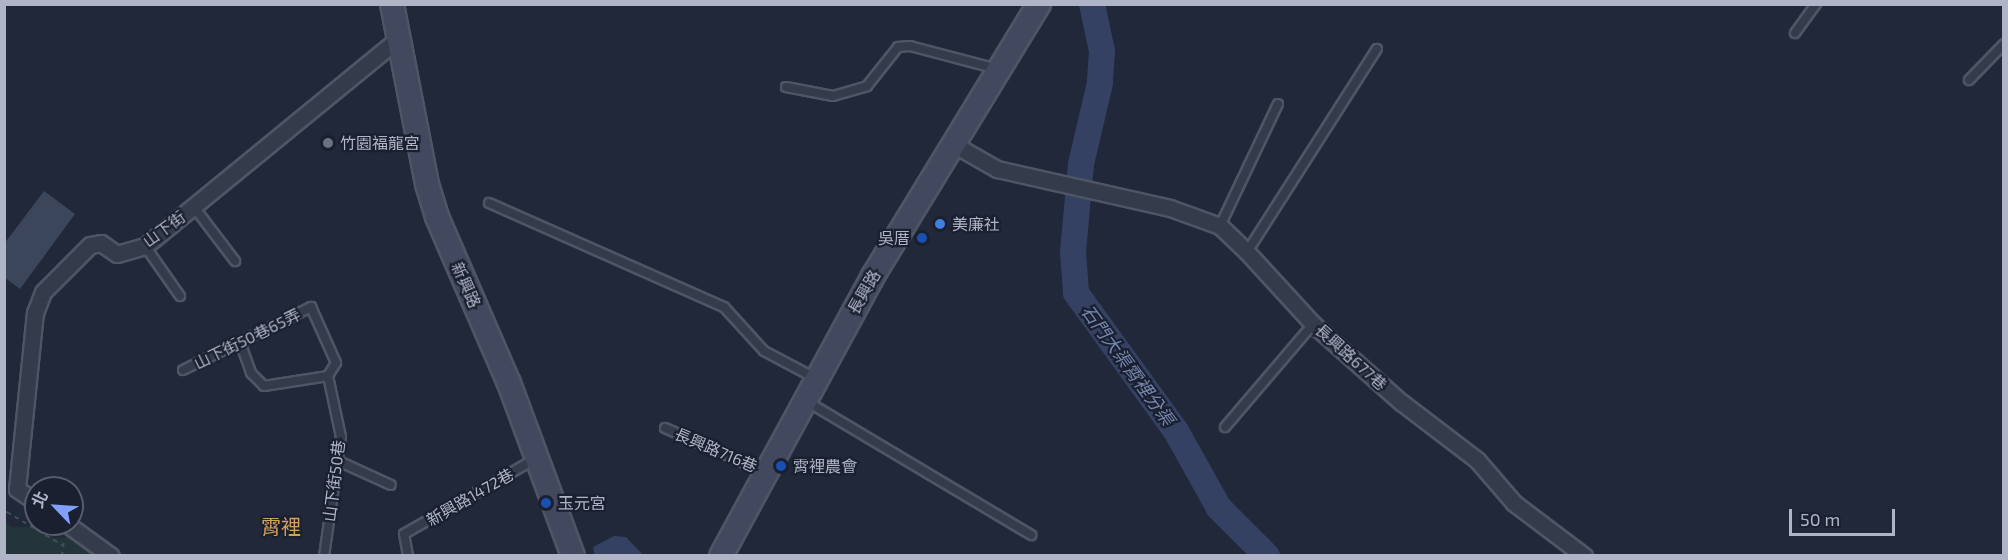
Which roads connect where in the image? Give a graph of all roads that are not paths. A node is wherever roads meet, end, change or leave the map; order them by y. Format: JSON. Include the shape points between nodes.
{"nodes":[{"id":1,"x":392,"y":4,"type":"edge"},
{"id":2,"x":1039,"y":4,"type":"edge"},
{"id":3,"x":1816,"y":4,"type":"edge"},
{"id":4,"x":1795,"y":33,"type":"dead end"},
{"id":5,"x":398,"y":39,"type":"junction"},
{"id":6,"x":2004,"y":44,"type":"edge"},
{"id":7,"x":1377,"y":49,"type":"dead end"},
{"id":8,"x":999,"y":69,"type":"junction"},
{"id":9,"x":1969,"y":80,"type":"dead end"},
{"id":10,"x":786,"y":87,"type":"dead end"},
{"id":11,"x":1278,"y":104,"type":"dead end"},
{"id":12,"x":953,"y":144,"type":"junction"},
{"id":13,"x":489,"y":203,"type":"dead end"},
{"id":14,"x":194,"y":207,"type":"junction"},
{"id":15,"x":1220,"y":226,"type":"junction"},
{"id":16,"x":145,"y":246,"type":"junction"},
{"id":17,"x":1247,"y":252,"type":"junction"},
{"id":18,"x":235,"y":261,"type":"dead end"},
{"id":19,"x":180,"y":296,"type":"dead end"},
{"id":20,"x":311,"y":307,"type":"joint"},
{"id":21,"x":1313,"y":324,"type":"junction"},
{"id":22,"x":240,"y":342,"type":"junction"},
{"id":23,"x":183,"y":370,"type":"dead end"},
{"id":24,"x":328,"y":375,"type":"junction"},
{"id":25,"x":815,"y":378,"type":"junction"},
{"id":26,"x":804,"y":399,"type":"junction"},
{"id":27,"x":1225,"y":427,"type":"dead end"},
{"id":28,"x":665,"y":428,"type":"dead end"},
{"id":29,"x":537,"y":459,"type":"junction"},
{"id":30,"x":336,"y":460,"type":"junction"},
{"id":31,"x":767,"y":472,"type":"junction"},
{"id":32,"x":391,"y":485,"type":"dead end"},
{"id":33,"x":24,"y":494,"type":"edge"},
{"id":34,"x":1031,"y":535,"type":"dead end"},
{"id":35,"x":84,"y":536,"type":"edge"},
{"id":36,"x":111,"y":555,"type":"edge"},
{"id":37,"x":324,"y":555,"type":"edge"},
{"id":38,"x":408,"y":555,"type":"edge"},
{"id":39,"x":573,"y":555,"type":"edge"},
{"id":40,"x":721,"y":555,"type":"edge"},
{"id":41,"x":1584,"y":555,"type":"edge"}],
"edges":[{"from":1,"to":5,"type":"main road","name":"新興路"},
{"from":2,"to":8,"type":"main road","name":"長興路"},
{"from":3,"to":4,"type":"lane"},
{"from":5,"to":14,"type":"street","name":"山下街"},
{"from":5,"to":29,"type":"main road","name":"新興路","via":[[437,217],[509,383]]},
{"from":6,"to":9,"type":"lane"},
{"from":7,"to":17,"type":"lane"},
{"from":8,"to":10,"type":"lane","via":[[910,46],[898,47],[867,86],[833,96]]},
{"from":8,"to":12,"type":"main road","name":"長興路"},
{"from":11,"to":15,"type":"lane"},
{"from":12,"to":15,"type":"street","name":"長興路677巷","via":[[997,169],[1170,208]]},
{"from":12,"to":25,"type":"main road","name":"長興路"},
{"from":13,"to":25,"type":"lane","via":[[724,307],[764,351]]},
{"from":14,"to":16,"type":"street","name":"山下街"},
{"from":14,"to":18,"type":"lane"},
{"from":15,"to":17,"type":"street","name":"長興路677巷"},
{"from":16,"to":19,"type":"lane"},
{"from":16,"to":33,"type":"street","name":"山下街","via":[[117,254],[101,243],[90,245],[44,292],[34,313],[17,489]]},
{"from":17,"to":21,"type":"street","name":"長興路677巷"},
{"from":20,"to":22,"type":"lane","name":"山下街50巷65弄"},
{"from":20,"to":24,"type":"lane","name":"山下街50巷","via":[[336,363]]},
{"from":21,"to":27,"type":"lane"},
{"from":21,"to":41,"type":"street","name":"長興路677巷","via":[[1401,402],[1477,460],[1514,503]]},
{"from":22,"to":23,"type":"lane","name":"山下街50巷65弄"},
{"from":22,"to":24,"type":"lane","via":[[251,373],[264,386]]},
{"from":24,"to":30,"type":"lane","name":"山下街50巷","via":[[341,437]]},
{"from":25,"to":26,"type":"main road","name":"長興路"},
{"from":26,"to":31,"type":"main road","name":"長興路"},
{"from":26,"to":34,"type":"lane"},
{"from":28,"to":31,"type":"lane","name":"長興路716巷"},
{"from":29,"to":38,"type":"lane","name":"新興路1472巷","via":[[404,534]]},
{"from":29,"to":39,"type":"main road","name":"新興路"},
{"from":30,"to":32,"type":"lane"},
{"from":30,"to":37,"type":"lane","name":"山下街50巷"},
{"from":31,"to":40,"type":"main road","name":"長興路"},
{"from":35,"to":36,"type":"street"}]}
